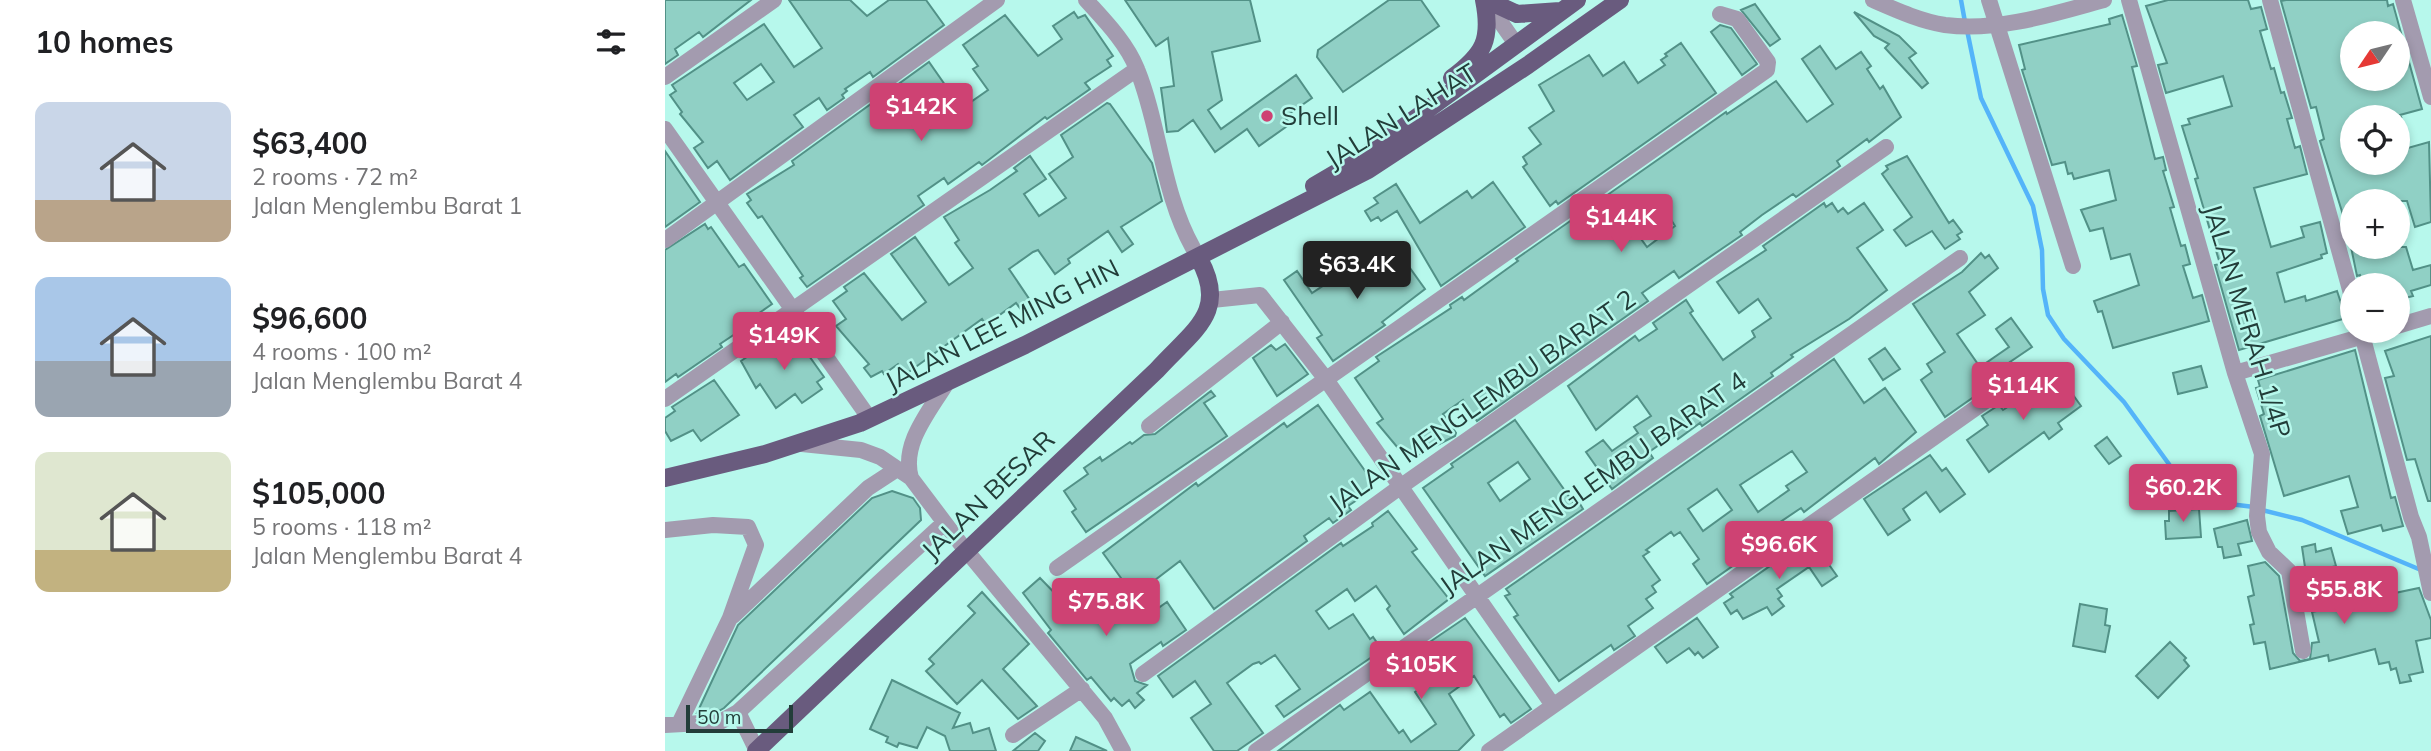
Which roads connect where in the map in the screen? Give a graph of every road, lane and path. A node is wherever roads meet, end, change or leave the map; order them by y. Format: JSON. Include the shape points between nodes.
{"nodes":[{"id":1,"x":774,"y":0,"type":"edge"},
{"id":2,"x":997,"y":0,"type":"edge"},
{"id":3,"x":1086,"y":0,"type":"edge"},
{"id":4,"x":1485,"y":0,"type":"edge"},
{"id":5,"x":1602,"y":0,"type":"edge"},
{"id":6,"x":1620,"y":0,"type":"edge"},
{"id":7,"x":1873,"y":0,"type":"edge"},
{"id":8,"x":1989,"y":0,"type":"edge"},
{"id":9,"x":2104,"y":0,"type":"edge"},
{"id":10,"x":2129,"y":0,"type":"edge"},
{"id":11,"x":2270,"y":0,"type":"edge"},
{"id":12,"x":2403,"y":0,"type":"edge"},
{"id":13,"x":1570,"y":5,"type":"edge"},
{"id":14,"x":1720,"y":14,"type":"dead end"},
{"id":15,"x":1997,"y":23,"type":"junction"},
{"id":16,"x":1516,"y":44,"type":"junction"},
{"id":17,"x":1137,"y":69,"type":"junction"},
{"id":18,"x":665,"y":77,"type":"edge"},
{"id":19,"x":2431,"y":97,"type":"edge"},
{"id":20,"x":665,"y":129,"type":"edge"},
{"id":21,"x":1886,"y":148,"type":"dead end"},
{"id":22,"x":1399,"y":150,"type":"junction"},
{"id":23,"x":1360,"y":159,"type":"junction"},
{"id":24,"x":718,"y":204,"type":"junction"},
{"id":25,"x":665,"y":240,"type":"edge"},
{"id":26,"x":1194,"y":250,"type":"junction"},
{"id":27,"x":1960,"y":258,"type":"dead end"},
{"id":28,"x":2073,"y":266,"type":"dead end"},
{"id":29,"x":2345,"y":273,"type":"edge"},
{"id":30,"x":1212,"y":299,"type":"junction"},
{"id":31,"x":791,"y":308,"type":"junction"},
{"id":32,"x":2431,"y":316,"type":"edge"},
{"id":33,"x":1282,"y":322,"type":"junction"},
{"id":34,"x":2410,"y":322,"type":"edge"},
{"id":35,"x":2340,"y":340,"type":"edge"},
{"id":36,"x":2365,"y":343,"type":"edge"},
{"id":37,"x":2235,"y":373,"type":"junction"},
{"id":38,"x":2024,"y":374,"type":"dead end"},
{"id":39,"x":1325,"y":378,"type":"junction"},
{"id":40,"x":946,"y":384,"type":"junction"},
{"id":41,"x":665,"y":399,"type":"edge"},
{"id":42,"x":865,"y":412,"type":"junction"},
{"id":43,"x":1149,"y":426,"type":"dead end"},
{"id":44,"x":799,"y":444,"type":"junction"},
{"id":45,"x":665,"y":469,"type":"edge"},
{"id":46,"x":904,"y":473,"type":"junction"},
{"id":47,"x":665,"y":478,"type":"edge"},
{"id":48,"x":1400,"y":486,"type":"junction"},
{"id":49,"x":944,"y":523,"type":"junction"},
{"id":50,"x":665,"y":530,"type":"edge"},
{"id":51,"x":968,"y":551,"type":"junction"},
{"id":52,"x":1057,"y":568,"type":"dead end"},
{"id":53,"x":2430,"y":588,"type":"edge"},
{"id":54,"x":1476,"y":594,"type":"junction"},
{"id":55,"x":730,"y":618,"type":"junction"},
{"id":56,"x":2303,"y":650,"type":"dead end"},
{"id":57,"x":1143,"y":674,"type":"dead end"},
{"id":58,"x":1082,"y":689,"type":"junction"},
{"id":59,"x":1552,"y":704,"type":"junction"},
{"id":60,"x":738,"y":712,"type":"junction"},
{"id":61,"x":672,"y":725,"type":"edge"},
{"id":62,"x":1013,"y":735,"type":"dead end"},
{"id":63,"x":756,"y":751,"type":"edge"},
{"id":64,"x":1122,"y":751,"type":"edge"},
{"id":65,"x":1257,"y":751,"type":"edge"},
{"id":66,"x":1489,"y":751,"type":"edge"}],
"edges":[{"from":1,"to":18,"type":"street"},
{"from":2,"to":24,"type":"street"},
{"from":3,"to":17,"type":"street","via":[[1124,44]]},
{"from":4,"to":13,"type":"main road","via":[[1517,14],[1537,15]]},
{"from":4,"to":16,"type":"street"},
{"from":4,"to":23,"type":"main road","via":[[1488,37],[1479,54],[1395,122]]},
{"from":5,"to":16,"type":"main road","via":[[1538,45]]},
{"from":6,"to":22,"type":"main road","name":"JALAN LAHAT"},
{"from":7,"to":15,"type":"street","via":[[1946,25]]},
{"from":8,"to":15,"type":"street"},
{"from":9,"to":15,"type":"street","via":[[2033,19]]},
{"from":10,"to":37,"type":"street","name":"JALAN MERAH 1/4P"},
{"from":11,"to":29,"type":"street"},
{"from":12,"to":19,"type":"street"},
{"from":13,"to":16,"type":"main road","name":"JALAN LAHAT"},
{"from":14,"to":39,"type":"street","via":[[1737,19],[1768,62],[1767,70]]},
{"from":15,"to":28,"type":"street"},
{"from":16,"to":22,"type":"main road","via":[[1509,65],[1499,75]]},
{"from":16,"to":23,"type":"main road","name":"JALAN LAHAT"},
{"from":17,"to":26,"type":"street","via":[[1169,186]]},
{"from":17,"to":31,"type":"street"},
{"from":20,"to":24,"type":"street"},
{"from":21,"to":48,"type":"street","name":"JALAN MENGLEMBU BARAT 2"},
{"from":22,"to":26,"type":"main road","name":"JALAN LAHAT","via":[[1335,189]]},
{"from":23,"to":26,"type":"main road","name":"JALAN LAHAT"},
{"from":24,"to":25,"type":"street"},
{"from":24,"to":31,"type":"street"},
{"from":26,"to":30,"type":"main road","via":[[1212,286]]},
{"from":26,"to":40,"type":"main road","name":"JALAN LEE MING HIN"},
{"from":26,"to":42,"type":"main road","name":"JALAN LEE MING HIN","via":[[949,376]]},
{"from":27,"to":54,"type":"street","name":"JALAN MENGLEMBU BARAT 4"},
{"from":30,"to":33,"type":"street","via":[[1259,295]]},
{"from":30,"to":51,"type":"main road","name":"JALAN BESAR","via":[[1198,325],[1157,370]]},
{"from":31,"to":41,"type":"street"},
{"from":31,"to":42,"type":"street"},
{"from":32,"to":34,"type":"street"},
{"from":33,"to":39,"type":"street"},
{"from":33,"to":43,"type":"street"},
{"from":35,"to":37,"type":"street"},
{"from":36,"to":53,"type":"street"},
{"from":37,"to":56,"type":"street","name":"JALAN MERAH 1/4P","via":[[2262,454],[2259,532],[2269,552],[2289,571]]},
{"from":38,"to":59,"type":"street"},
{"from":39,"to":48,"type":"street"},
{"from":39,"to":52,"type":"street"},
{"from":40,"to":44,"type":"main road","name":"JALAN LEE MING HIN","via":[[870,419]]},
{"from":40,"to":46,"type":"street","via":[[915,437]]},
{"from":42,"to":45,"type":"main road","name":"JALAN LEE MING HIN","via":[[741,452]]},
{"from":44,"to":46,"type":"street","via":[[861,450]]},
{"from":44,"to":47,"type":"main road","name":"JALAN LEE MING HIN"},
{"from":46,"to":49,"type":"street"},
{"from":46,"to":55,"type":"street","via":[[868,488]]},
{"from":48,"to":54,"type":"street"},
{"from":48,"to":57,"type":"street","name":"JALAN MENGLEMBU BARAT 2"},
{"from":49,"to":51,"type":"street"},
{"from":49,"to":60,"type":"street"},
{"from":50,"to":55,"type":"street","via":[[748,527],[756,545]]},
{"from":51,"to":58,"type":"street"},
{"from":51,"to":63,"type":"main road","name":"JALAN BESAR"},
{"from":54,"to":59,"type":"street"},
{"from":54,"to":65,"type":"street","name":"JALAN MENGLEMBU BARAT 4"},
{"from":55,"to":61,"type":"street"},
{"from":58,"to":62,"type":"street"},
{"from":58,"to":64,"type":"street","via":[[1105,718]]},
{"from":59,"to":66,"type":"street"},
{"from":60,"to":61,"type":"street","via":[[720,722]]},
{"from":60,"to":63,"type":"street"}]}
